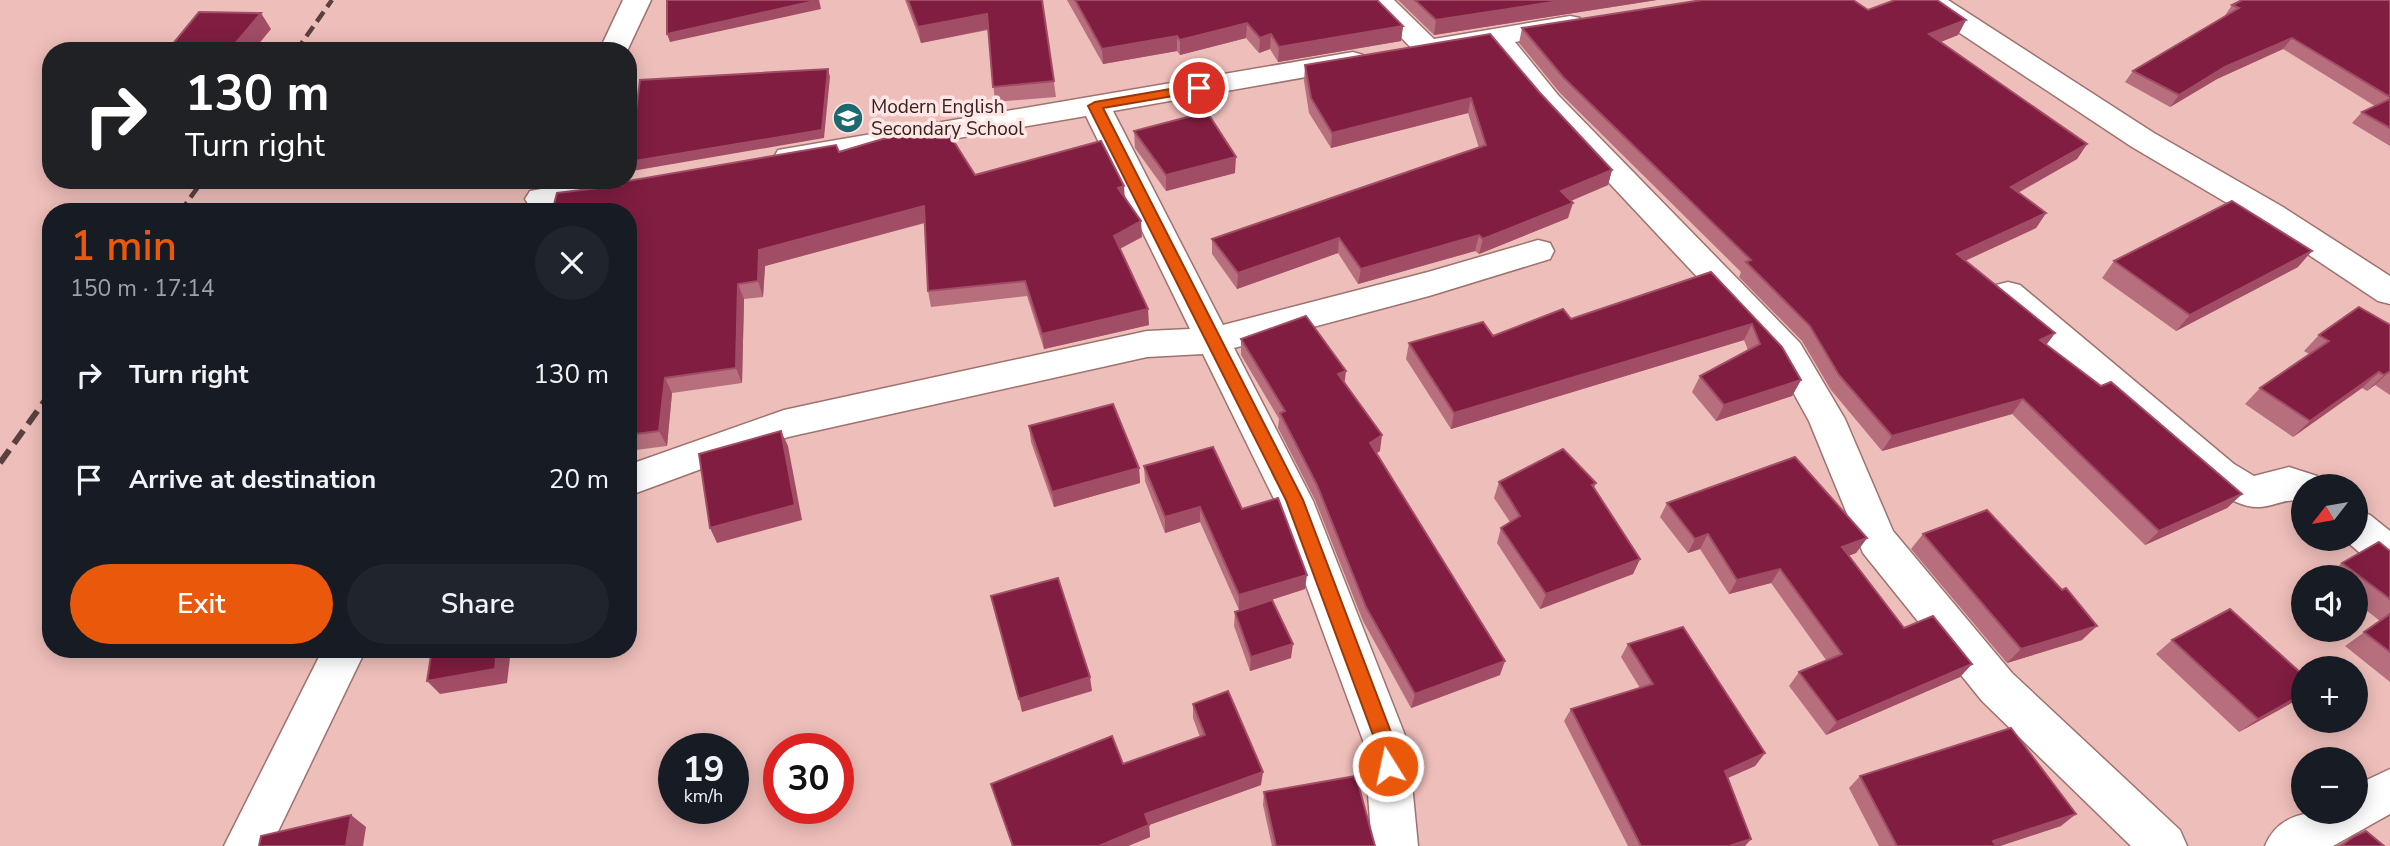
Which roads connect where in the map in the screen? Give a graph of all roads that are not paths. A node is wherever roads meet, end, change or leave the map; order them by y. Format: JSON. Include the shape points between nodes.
{"nodes":[{"id":1,"x":638,"y":0,"type":"edge"},
{"id":2,"x":1379,"y":0,"type":"edge"},
{"id":3,"x":1948,"y":3,"type":"edge"},
{"id":4,"x":1604,"y":19,"type":"edge"},
{"id":5,"x":1495,"y":36,"type":"junction"},
{"id":6,"x":617,"y":42,"type":"edge"},
{"id":7,"x":1427,"y":48,"type":"junction"},
{"id":8,"x":1095,"y":106,"type":"junction"},
{"id":9,"x":757,"y":163,"type":"edge"},
{"id":10,"x":595,"y":189,"type":"edge"},
{"id":11,"x":542,"y":197,"type":"edge"},
{"id":12,"x":1538,"y":251,"type":"dead end"},
{"id":13,"x":2390,"y":292,"type":"edge"},
{"id":14,"x":2008,"y":294,"type":"edge"},
{"id":15,"x":1211,"y":341,"type":"junction"},
{"id":16,"x":637,"y":478,"type":"edge"},
{"id":17,"x":2291,"y":483,"type":"edge"},
{"id":18,"x":2368,"y":536,"type":"edge"},
{"id":19,"x":2390,"y":555,"type":"edge"},
{"id":20,"x":341,"y":658,"type":"edge"},
{"id":21,"x":2390,"y":790,"type":"edge"},
{"id":22,"x":2368,"y":802,"type":"edge"},
{"id":23,"x":2328,"y":824,"type":"edge"},
{"id":24,"x":247,"y":846,"type":"edge"},
{"id":25,"x":1395,"y":846,"type":"edge"},
{"id":26,"x":2164,"y":846,"type":"edge"},
{"id":27,"x":2288,"y":846,"type":"edge"}],
"edges":[{"from":1,"to":6,"type":"street"},
{"from":2,"to":7,"type":"street"},
{"from":3,"to":13,"type":"street","via":[[2143,140],[2272,215]]},
{"from":4,"to":5,"type":"street"},
{"from":5,"to":7,"type":"street"},
{"from":5,"to":26,"type":"street","via":[[1548,101],[1787,352],[1827,419],[1877,541],[1997,687]]},
{"from":7,"to":8,"type":"street"},
{"from":8,"to":9,"type":"street"},
{"from":8,"to":15,"type":"street"},
{"from":10,"to":11,"type":"street"},
{"from":12,"to":15,"type":"street"},
{"from":14,"to":17,"type":"street","via":[[2221,475],[2247,492],[2267,492]]},
{"from":15,"to":16,"type":"street","via":[[1147,344],[784,424]]},
{"from":15,"to":25,"type":"street","via":[[1294,500],[1386,743]]},
{"from":18,"to":19,"type":"street"},
{"from":20,"to":24,"type":"street"},
{"from":21,"to":22,"type":"street"},
{"from":23,"to":27,"type":"street"}]}
